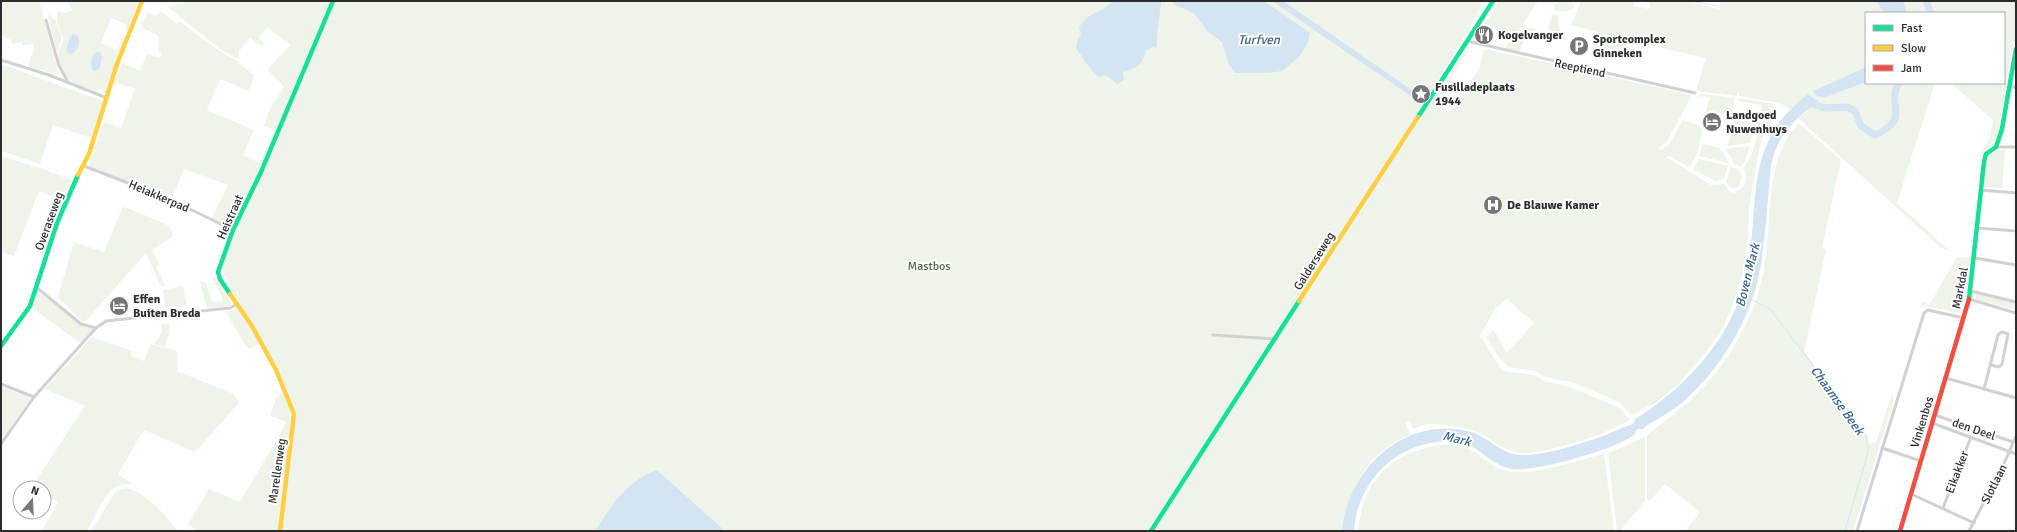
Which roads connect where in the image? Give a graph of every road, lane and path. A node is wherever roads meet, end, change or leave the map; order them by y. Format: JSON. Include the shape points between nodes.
{"nodes":[{"id":1,"x":142,"y":1,"type":"edge"},
{"id":2,"x":333,"y":1,"type":"edge"},
{"id":3,"x":1493,"y":1,"type":"edge"},
{"id":4,"x":46,"y":20,"type":"dead end"},
{"id":5,"x":1467,"y":41,"type":"junction"},
{"id":6,"x":2016,"y":49,"type":"edge"},
{"id":7,"x":1,"y":60,"type":"edge"},
{"id":8,"x":68,"y":82,"type":"junction"},
{"id":9,"x":2010,"y":86,"type":"junction"},
{"id":10,"x":2016,"y":88,"type":"edge"},
{"id":11,"x":1695,"y":93,"type":"dead end"},
{"id":12,"x":107,"y":98,"type":"junction"},
{"id":13,"x":1996,"y":147,"type":"junction"},
{"id":14,"x":2016,"y":147,"type":"edge"},
{"id":15,"x":84,"y":166,"type":"junction"},
{"id":16,"x":1980,"y":190,"type":"junction"},
{"id":17,"x":2016,"y":194,"type":"edge"},
{"id":18,"x":1977,"y":228,"type":"junction"},
{"id":19,"x":234,"y":230,"type":"junction"},
{"id":20,"x":2016,"y":231,"type":"edge"},
{"id":21,"x":1975,"y":258,"type":"junction"},
{"id":22,"x":2016,"y":265,"type":"edge"},
{"id":23,"x":36,"y":288,"type":"junction"},
{"id":24,"x":1971,"y":291,"type":"junction"},
{"id":25,"x":1969,"y":300,"type":"junction"},
{"id":26,"x":2016,"y":302,"type":"edge"},
{"id":27,"x":237,"y":304,"type":"junction"},
{"id":28,"x":2016,"y":313,"type":"edge"},
{"id":29,"x":1964,"y":318,"type":"junction"},
{"id":30,"x":96,"y":328,"type":"junction"},
{"id":31,"x":1213,"y":335,"type":"dead end"},
{"id":32,"x":1277,"y":339,"type":"junction"},
{"id":33,"x":1,"y":346,"type":"edge"},
{"id":34,"x":1992,"y":365,"type":"junction"},
{"id":35,"x":1946,"y":378,"type":"junction"},
{"id":36,"x":1,"y":384,"type":"edge"},
{"id":37,"x":1984,"y":389,"type":"junction"},
{"id":38,"x":34,"y":397,"type":"junction"},
{"id":39,"x":2016,"y":398,"type":"edge"},
{"id":40,"x":1935,"y":415,"type":"junction"},
{"id":41,"x":1932,"y":423,"type":"junction"},
{"id":42,"x":2016,"y":436,"type":"edge"},
{"id":43,"x":1971,"y":437,"type":"junction"},
{"id":44,"x":2014,"y":442,"type":"junction"},
{"id":45,"x":1,"y":444,"type":"edge"},
{"id":46,"x":1882,"y":448,"type":"junction"},
{"id":47,"x":2010,"y":450,"type":"junction"},
{"id":48,"x":2016,"y":454,"type":"edge"},
{"id":49,"x":1921,"y":460,"type":"junction"},
{"id":50,"x":1911,"y":494,"type":"junction"},
{"id":51,"x":1943,"y":508,"type":"junction"},
{"id":52,"x":1974,"y":522,"type":"junction"},
{"id":53,"x":280,"y":531,"type":"edge"},
{"id":54,"x":1151,"y":531,"type":"edge"},
{"id":55,"x":1857,"y":531,"type":"edge"},
{"id":56,"x":1900,"y":531,"type":"edge"},
{"id":57,"x":1969,"y":531,"type":"edge"}],
"edges":[{"from":1,"to":12,"type":"street","name":"Overaseweg","via":[[117,64]]},
{"from":2,"to":19,"type":"street","name":"Heistraat"},
{"from":3,"to":5,"type":"street","name":"Galderseweg"},
{"from":4,"to":8,"type":"street","via":[[59,66]]},
{"from":5,"to":11,"type":"street","name":"Reeptiend"},
{"from":5,"to":32,"type":"street","name":"Galderseweg"},
{"from":6,"to":9,"type":"street","name":"Markdal"},
{"from":7,"to":8,"type":"street"},
{"from":8,"to":12,"type":"street"},
{"from":9,"to":10,"type":"street"},
{"from":9,"to":13,"type":"street","name":"Markdal"},
{"from":12,"to":15,"type":"street","name":"Overaseweg"},
{"from":13,"to":14,"type":"street"},
{"from":13,"to":16,"type":"street","name":"Markdal","via":[[1986,154]]},
{"from":15,"to":19,"type":"street","name":"Heiakkerpad","via":[[167,198]]},
{"from":15,"to":23,"type":"street","name":"Overaseweg","via":[[62,210]]},
{"from":16,"to":17,"type":"street"},
{"from":16,"to":18,"type":"street","name":"Markdal"},
{"from":18,"to":20,"type":"street"},
{"from":18,"to":21,"type":"street","name":"Markdal"},
{"from":19,"to":27,"type":"street","name":"Heistraat","via":[[218,276]]},
{"from":21,"to":22,"type":"street"},
{"from":21,"to":24,"type":"street","name":"Markdal"},
{"from":23,"to":30,"type":"street","via":[[81,324]]},
{"from":23,"to":33,"type":"street","name":"Overaseweg","via":[[30,306]]},
{"from":24,"to":25,"type":"street","name":"Markdal"},
{"from":24,"to":26,"type":"street"},
{"from":25,"to":28,"type":"street"},
{"from":25,"to":29,"type":"street","name":"Markdal"},
{"from":27,"to":30,"type":"street","via":[[230,308],[112,319]]},
{"from":27,"to":53,"type":"street","name":"Marellenweg","via":[[252,326],[294,414]]},
{"from":29,"to":35,"type":"street","name":"Vinkenbos"},
{"from":29,"to":46,"type":"street","name":"Markdal","via":[[1928,310],[1924,313]]},
{"from":30,"to":38,"type":"street"},
{"from":31,"to":32,"type":"street"},
{"from":32,"to":54,"type":"street","name":"Galderseweg"},
{"from":34,"to":34,"type":"street","via":[[1998,335],[2002,332],[2008,334],[2002,364],[1999,367]]},
{"from":34,"to":37,"type":"street"},
{"from":35,"to":37,"type":"street"},
{"from":35,"to":40,"type":"street","name":"Vinkenbos"},
{"from":36,"to":38,"type":"street"},
{"from":37,"to":39,"type":"street"},
{"from":38,"to":45,"type":"street"},
{"from":40,"to":41,"type":"street","name":"Vinkenbos"},
{"from":40,"to":44,"type":"street","name":"den Deel"},
{"from":41,"to":43,"type":"street","name":"den Deel"},
{"from":41,"to":49,"type":"street","name":"Vinkenbos"},
{"from":42,"to":44,"type":"street","name":"Slotlaan"},
{"from":43,"to":47,"type":"street","name":"den Deel"},
{"from":43,"to":51,"type":"street","name":"Eikakker"},
{"from":44,"to":47,"type":"street","name":"Slotlaan"},
{"from":46,"to":49,"type":"street"},
{"from":46,"to":55,"type":"street","name":"Markdal"},
{"from":47,"to":48,"type":"street","name":"den Deel"},
{"from":47,"to":52,"type":"street","name":"Slotlaan"},
{"from":49,"to":50,"type":"street","name":"Vinkenbos"},
{"from":50,"to":51,"type":"street"},
{"from":50,"to":56,"type":"street","name":"Vinkenbos"},
{"from":51,"to":52,"type":"street"},
{"from":52,"to":57,"type":"street","name":"Slotlaan"}]}
